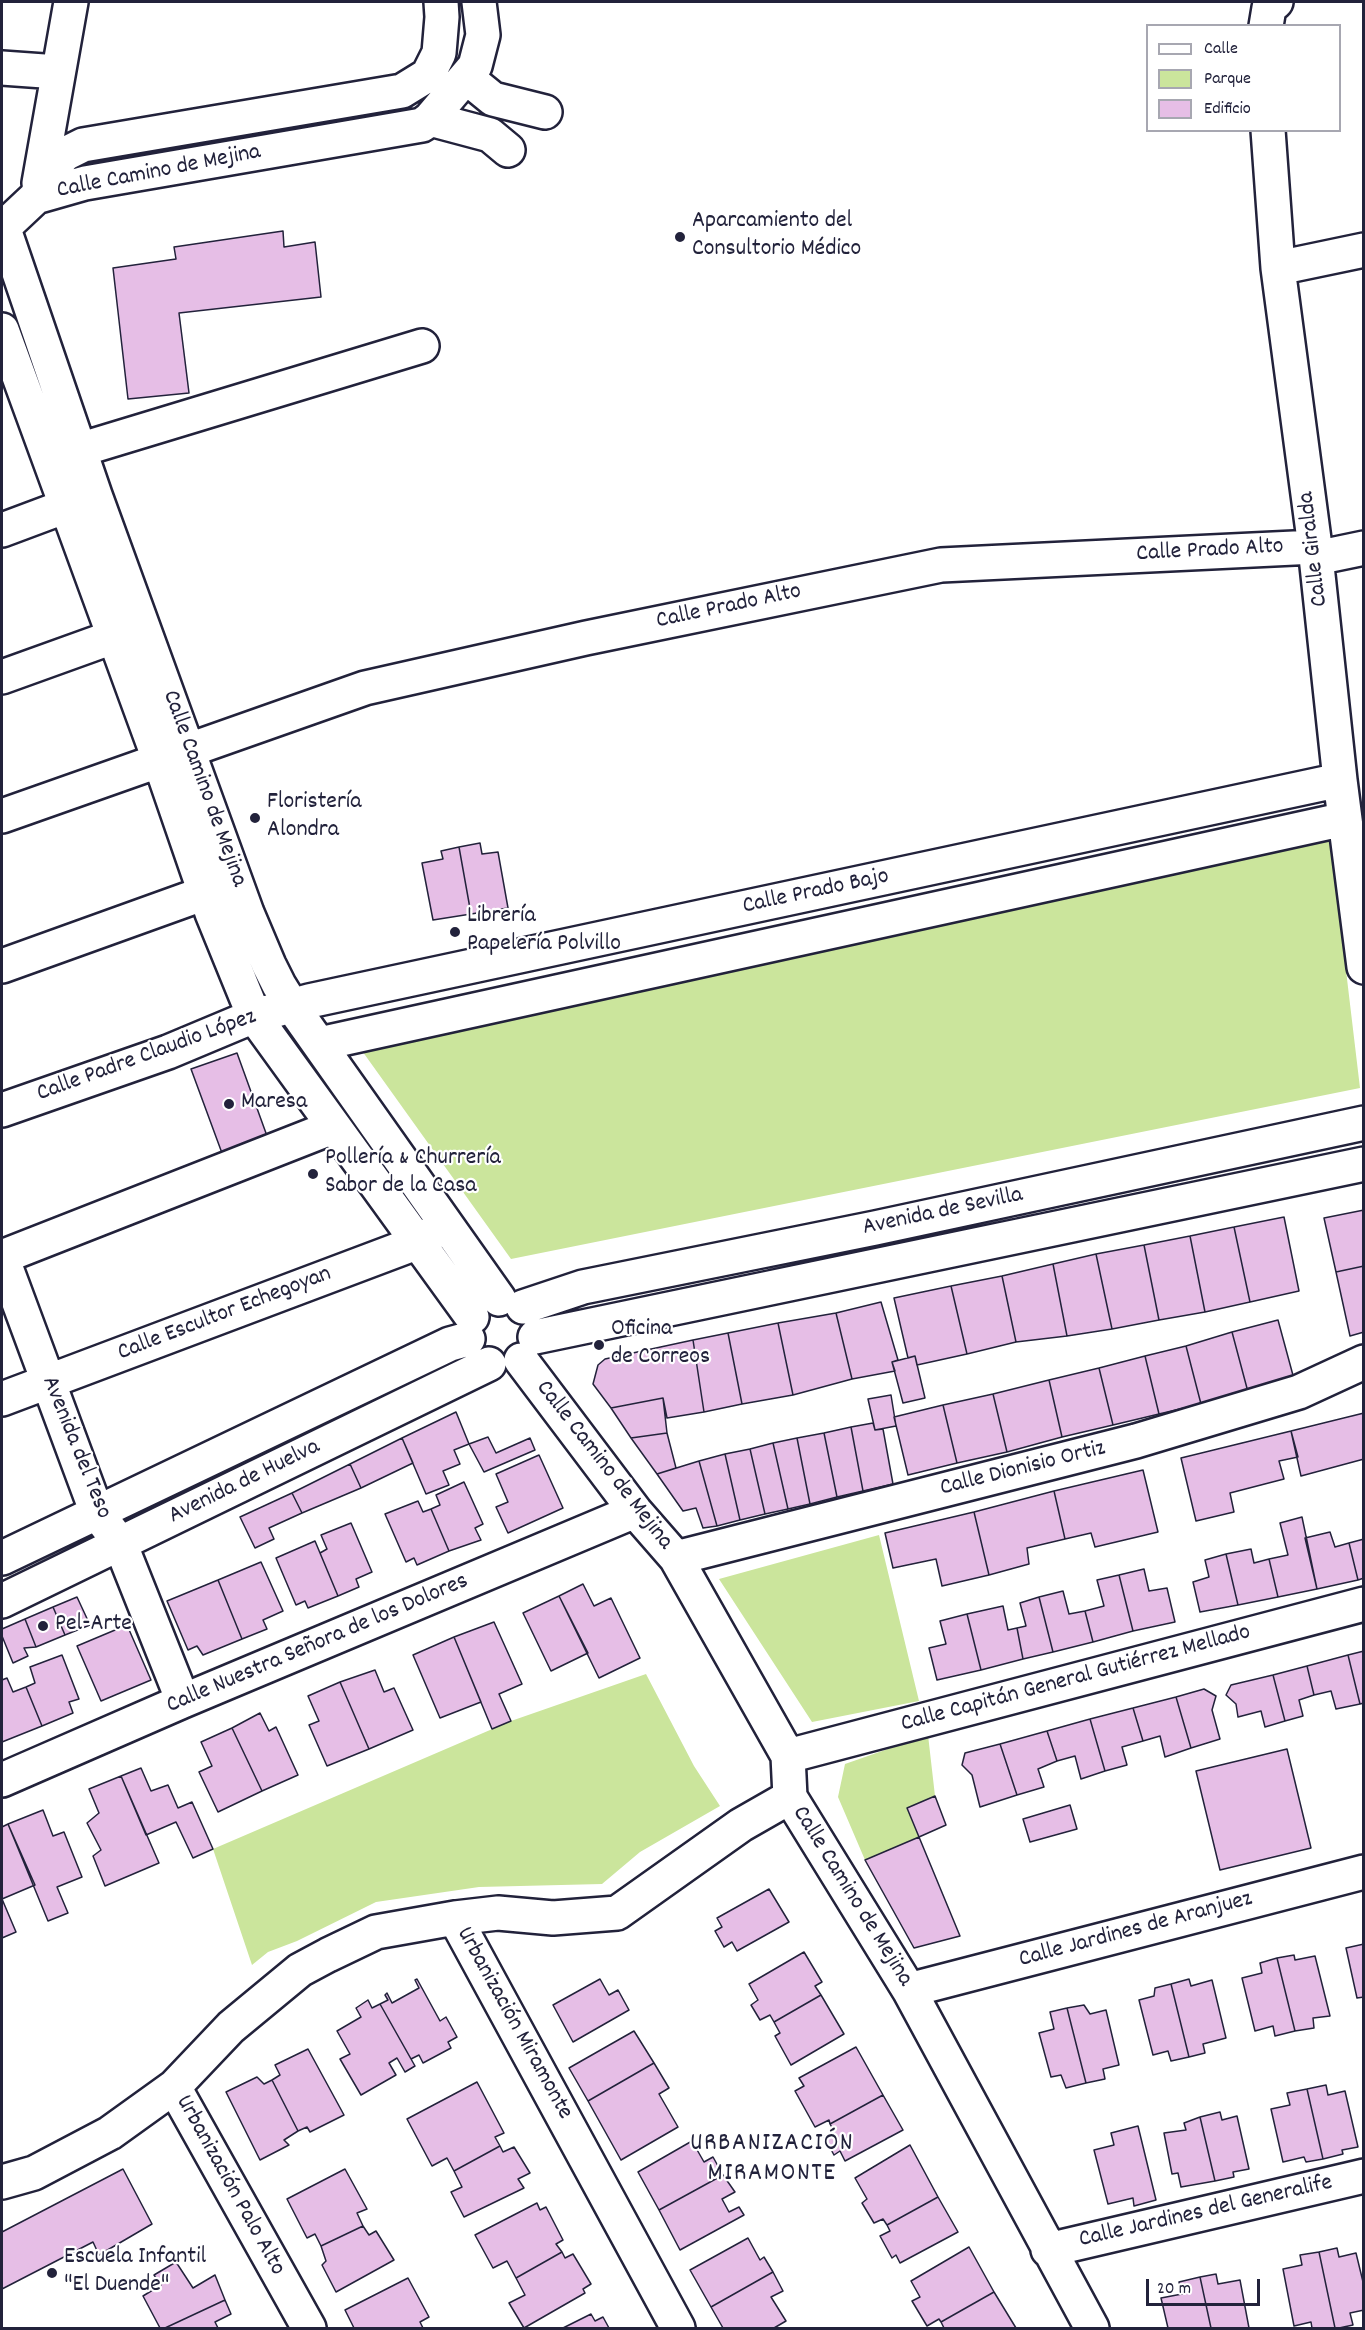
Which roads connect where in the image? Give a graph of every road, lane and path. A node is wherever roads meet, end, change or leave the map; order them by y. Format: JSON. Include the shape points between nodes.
{"nodes":[{"id":1,"x":70,"y":2,"type":"edge"},
{"id":2,"x":441,"y":2,"type":"edge"},
{"id":3,"x":479,"y":2,"type":"edge"},
{"id":4,"x":1276,"y":2,"type":"edge"},
{"id":5,"x":1266,"y":24,"type":"edge"},
{"id":6,"x":2,"y":68,"type":"edge"},
{"id":7,"x":58,"y":72,"type":"junction"},
{"id":8,"x":428,"y":75,"type":"junction"},
{"id":9,"x":459,"y":86,"type":"junction"},
{"id":10,"x":545,"y":112,"type":"dead end"},
{"id":11,"x":430,"y":119,"type":"junction"},
{"id":12,"x":1268,"y":132,"type":"edge"},
{"id":13,"x":508,"y":150,"type":"dead end"},
{"id":14,"x":36,"y":197,"type":"junction"},
{"id":15,"x":3,"y":229,"type":"edge"},
{"id":16,"x":1364,"y":250,"type":"edge"},
{"id":17,"x":1278,"y":268,"type":"junction"},
{"id":18,"x":2,"y":330,"type":"edge"},
{"id":19,"x":422,"y":346,"type":"dead end"},
{"id":20,"x":10,"y":382,"type":"edge"},
{"id":21,"x":80,"y":450,"type":"junction"},
{"id":22,"x":95,"y":495,"type":"junction"},
{"id":23,"x":64,"y":506,"type":"junction"},
{"id":24,"x":2,"y":530,"type":"edge"},
{"id":25,"x":1364,"y":548,"type":"edge"},
{"id":26,"x":1316,"y":552,"type":"junction"},
{"id":27,"x":113,"y":637,"type":"junction"},
{"id":28,"x":2,"y":677,"type":"edge"},
{"id":29,"x":174,"y":755,"type":"junction"},
{"id":30,"x":1340,"y":780,"type":"junction"},
{"id":31,"x":2,"y":816,"type":"edge"},
{"id":32,"x":1353,"y":838,"type":"edge"},
{"id":33,"x":206,"y":893,"type":"junction"},
{"id":34,"x":2,"y":966,"type":"edge"},
{"id":35,"x":1364,"y":967,"type":"edge"},
{"id":36,"x":292,"y":1006,"type":"junction"},
{"id":37,"x":254,"y":1016,"type":"junction"},
{"id":38,"x":319,"y":1044,"type":"junction"},
{"id":39,"x":2,"y":1110,"type":"edge"},
{"id":40,"x":1364,"y":1123,"type":"edge"},
{"id":41,"x":333,"y":1127,"type":"junction"},
{"id":42,"x":1364,"y":1164,"type":"edge"},
{"id":43,"x":446,"y":1225,"type":"junction"},
{"id":44,"x":416,"y":1243,"type":"junction"},
{"id":45,"x":2,"y":1257,"type":"edge"},
{"id":46,"x":511,"y":1303,"type":"junction"},
{"id":47,"x":470,"y":1328,"type":"junction"},
{"id":48,"x":528,"y":1349,"type":"junction"},
{"id":49,"x":1364,"y":1362,"type":"edge"},
{"id":50,"x":489,"y":1364,"type":"junction"},
{"id":51,"x":48,"y":1382,"type":"junction"},
{"id":52,"x":2,"y":1399,"type":"edge"},
{"id":53,"x":635,"y":1511,"type":"junction"},
{"id":54,"x":97,"y":1513,"type":"junction"},
{"id":55,"x":120,"y":1543,"type":"junction"},
{"id":56,"x":2,"y":1558,"type":"edge"},
{"id":57,"x":676,"y":1558,"type":"junction"},
{"id":58,"x":2,"y":1601,"type":"edge"},
{"id":59,"x":1364,"y":1604,"type":"edge"},
{"id":60,"x":183,"y":1701,"type":"junction"},
{"id":61,"x":788,"y":1755,"type":"junction"},
{"id":62,"x":2,"y":1780,"type":"edge"},
{"id":63,"x":790,"y":1797,"type":"junction"},
{"id":64,"x":1364,"y":1872,"type":"edge"},
{"id":65,"x":455,"y":1918,"type":"junction"},
{"id":66,"x":909,"y":1990,"type":"junction"},
{"id":67,"x":174,"y":2087,"type":"junction"},
{"id":68,"x":1364,"y":2176,"type":"edge"},
{"id":69,"x":2,"y":2182,"type":"edge"},
{"id":70,"x":1048,"y":2250,"type":"junction"},
{"id":71,"x":309,"y":2328,"type":"edge"},
{"id":72,"x":678,"y":2328,"type":"edge"},
{"id":73,"x":1092,"y":2328,"type":"edge"}],
"edges":[{"from":1,"to":7,"type":"street"},
{"from":2,"to":8,"type":"street","via":[[439,52]]},
{"from":3,"to":9,"type":"street","name":"Calle Camino de Mejina","via":[[483,35],[475,66]]},
{"from":4,"to":5,"type":"street","via":[[1269,8]]},
{"from":6,"to":7,"type":"street"},
{"from":7,"to":14,"type":"street"},
{"from":8,"to":9,"type":"street"},
{"from":8,"to":14,"type":"street","name":"Calle Camino de Mejina","via":[[402,91],[83,145],[65,154],[46,175]]},
{"from":9,"to":10,"type":"street"},
{"from":9,"to":11,"type":"street","name":"Calle Camino de Mejina"},
{"from":11,"to":13,"type":"street","via":[[490,135]]},
{"from":11,"to":14,"type":"street","name":"Calle Camino de Mejina","via":[[422,125],[86,183]]},
{"from":12,"to":17,"type":"street","name":"Calle Giralda"},
{"from":14,"to":15,"type":"street"},
{"from":15,"to":21,"type":"street","name":"Calle Camino de Mejina"},
{"from":16,"to":17,"type":"street"},
{"from":17,"to":26,"type":"street","name":"Calle Giralda"},
{"from":18,"to":20,"type":"street","name":"Calle Camino de Mejina"},
{"from":19,"to":21,"type":"street"},
{"from":20,"to":23,"type":"street","name":"Calle Camino de Mejina"},
{"from":21,"to":22,"type":"street","name":"Calle Camino de Mejina"},
{"from":22,"to":23,"type":"street"},
{"from":22,"to":29,"type":"street","name":"Calle Camino de Mejina"},
{"from":23,"to":24,"type":"street"},
{"from":23,"to":27,"type":"street","name":"Calle Camino de Mejina"},
{"from":25,"to":26,"type":"street","name":"Calle Prado Alto"},
{"from":26,"to":29,"type":"street","name":"Calle Prado Alto","via":[[941,565],[365,688]]},
{"from":26,"to":30,"type":"street","name":"Calle Giralda"},
{"from":27,"to":28,"type":"street"},
{"from":27,"to":29,"type":"street","name":"Calle Camino de Mejina"},
{"from":29,"to":31,"type":"street","name":"Calle Prado Alto"},
{"from":29,"to":33,"type":"street","name":"Calle Camino de Mejina"},
{"from":29,"to":36,"type":"street","name":"Calle Camino de Mejina"},
{"from":30,"to":32,"type":"street","name":"Calle Giralda"},
{"from":30,"to":36,"type":"street","name":"Calle Prado Bajo"},
{"from":32,"to":35,"type":"street","name":"Calle Giralda"},
{"from":32,"to":38,"type":"street","name":"Calle Prado Bajo"},
{"from":33,"to":34,"type":"street"},
{"from":33,"to":37,"type":"street","name":"Calle Camino de Mejina"},
{"from":36,"to":37,"type":"street","name":"Calle Padre Claudio López"},
{"from":36,"to":38,"type":"street","name":"Calle Camino de Mejina"},
{"from":37,"to":39,"type":"street","name":"Calle Padre Claudio López","via":[[168,1052]]},
{"from":37,"to":41,"type":"street","name":"Calle Camino de Mejina"},
{"from":38,"to":43,"type":"street","name":"Calle Camino de Mejina"},
{"from":40,"to":46,"type":"street","name":"Avenida de Sevilla"},
{"from":41,"to":44,"type":"street","name":"Calle Camino de Mejina"},
{"from":41,"to":45,"type":"street"},
{"from":42,"to":48,"type":"street","name":"Avenida de Sevilla"},
{"from":43,"to":44,"type":"street","name":"Calle Escultor Echegoyan"},
{"from":43,"to":46,"type":"street","name":"Calle Camino de Mejina"},
{"from":44,"to":47,"type":"street","name":"Calle Camino de Mejina"},
{"from":44,"to":51,"type":"street","name":"Calle Escultor Echegoyan"},
{"from":45,"to":51,"type":"street","name":"Avenida del Teso"},
{"from":46,"to":47,"type":"street","via":[[482,1305]]},
{"from":46,"to":48,"type":"street","via":[[530,1316],[534,1326]]},
{"from":47,"to":50,"type":"street","via":[[475,1354]]},
{"from":47,"to":54,"type":"street","name":"Avenida de Huelva","via":[[450,1344]]},
{"from":48,"to":50,"type":"street","via":[[505,1366]]},
{"from":48,"to":53,"type":"street","name":"Calle Camino de Mejina"},
{"from":49,"to":57,"type":"street","name":"Calle Dionisio Ortiz","via":[[1299,1392],[1136,1441]]},
{"from":50,"to":55,"type":"street","name":"Avenida de Huelva"},
{"from":51,"to":52,"type":"street","name":"Calle Escultor Echegoyan"},
{"from":51,"to":54,"type":"street","name":"Avenida del Teso"},
{"from":53,"to":57,"type":"street","name":"Calle Camino de Mejina"},
{"from":53,"to":60,"type":"street","name":"Calle Nuestra Señora de los Dolores"},
{"from":54,"to":55,"type":"street","name":"Avenida del Teso"},
{"from":54,"to":56,"type":"street","name":"Avenida de Huelva"},
{"from":55,"to":58,"type":"street","name":"Avenida de Huelva"},
{"from":55,"to":60,"type":"street","name":"Avenida del Teso"},
{"from":57,"to":61,"type":"street","name":"Calle Camino de Mejina"},
{"from":59,"to":61,"type":"street","name":"Calle Capitán General Gutiérrez Mellado"},
{"from":60,"to":62,"type":"street","name":"Calle Nuestra Señora de los Dolores"},
{"from":61,"to":63,"type":"street","name":"Calle Camino de Mejina"},
{"from":63,"to":65,"type":"street","name":"Urbanización Miramonte","via":[[741,1825],[617,1913],[553,1918],[498,1913]]},
{"from":63,"to":66,"type":"street","name":"Calle Camino de Mejina"},
{"from":64,"to":66,"type":"street","name":"Calle Jardines de Aranjuez"},
{"from":65,"to":67,"type":"street","name":"Urbanización Palo Alto","via":[[376,1932],[300,1970],[231,2027]]},
{"from":65,"to":72,"type":"street","name":"Urbanización Miramonte"},
{"from":66,"to":70,"type":"street","name":"Calle Camino de Mejina"},
{"from":67,"to":69,"type":"street","via":[[110,2133],[34,2173]]},
{"from":67,"to":71,"type":"street","name":"Urbanización Palo Alto"},
{"from":68,"to":70,"type":"street","name":"Calle Jardines del Generalife"},
{"from":70,"to":73,"type":"street","name":"Calle Camino de Mejina"}]}
